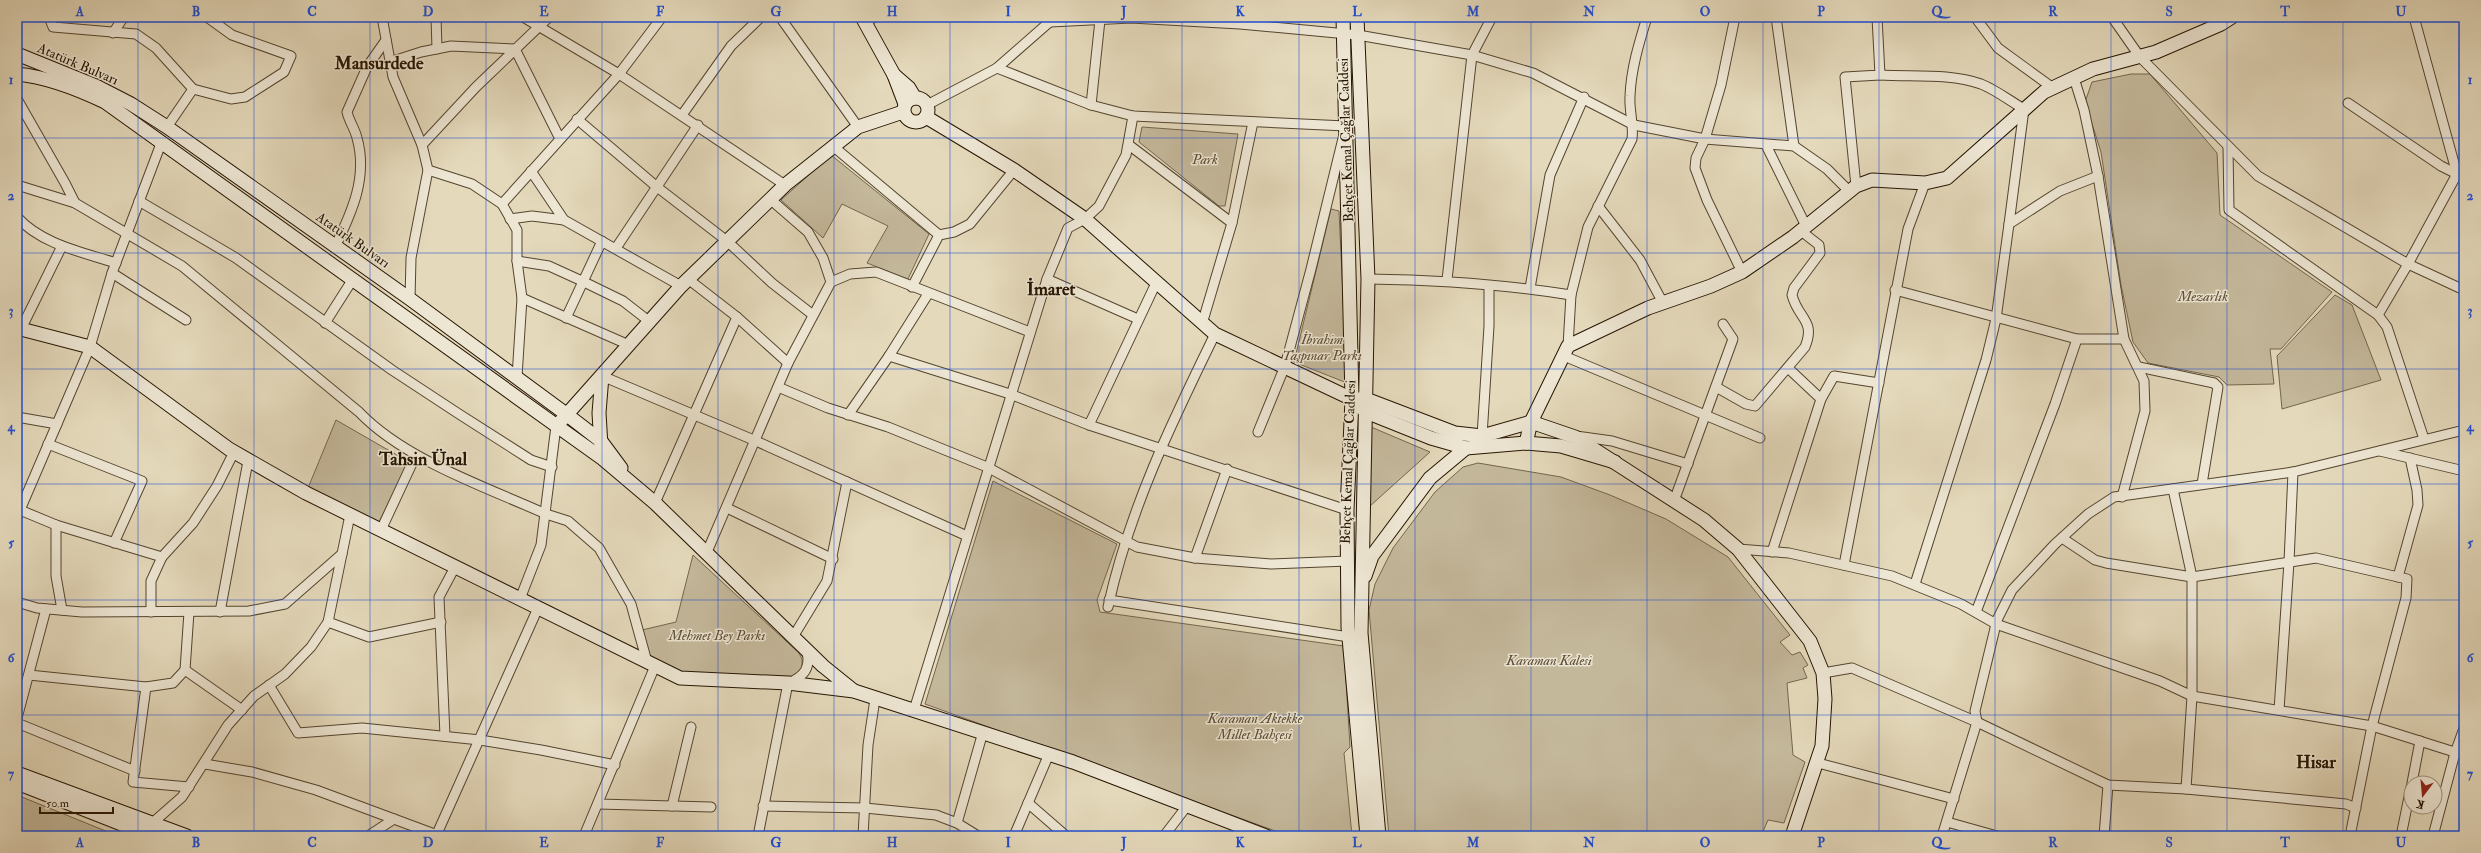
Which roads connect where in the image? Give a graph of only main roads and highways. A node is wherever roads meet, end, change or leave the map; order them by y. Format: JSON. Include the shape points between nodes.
{"nodes":[{"id":1,"x":1343,"y":17,"type":"edge"},
{"id":2,"x":1357,"y":17,"type":"edge"},
{"id":3,"x":2232,"y":17,"type":"edge"},
{"id":4,"x":867,"y":19,"type":"edge"},
{"id":5,"x":2217,"y":21,"type":"edge"},
{"id":6,"x":21,"y":57,"type":"edge"},
{"id":7,"x":18,"y":74,"type":"edge"},
{"id":8,"x":908,"y":105,"type":"junction"},
{"id":9,"x":927,"y":111,"type":"junction"},
{"id":10,"x":18,"y":328,"type":"edge"},
{"id":11,"x":602,"y":376,"type":"junction"},
{"id":12,"x":1352,"y":399,"type":"junction"},
{"id":13,"x":1366,"y":399,"type":"junction"},
{"id":14,"x":1366,"y":412,"type":"junction"},
{"id":15,"x":566,"y":414,"type":"junction"},
{"id":16,"x":1531,"y":422,"type":"junction"},
{"id":17,"x":556,"y":426,"type":"junction"},
{"id":18,"x":601,"y":441,"type":"junction"},
{"id":19,"x":1526,"y":443,"type":"junction"},
{"id":20,"x":1466,"y":448,"type":"junction"},
{"id":21,"x":603,"y":460,"type":"junction"},
{"id":22,"x":1615,"y":462,"type":"junction"},
{"id":23,"x":635,"y":486,"type":"junction"},
{"id":24,"x":1361,"y":587,"type":"junction"},
{"id":25,"x":854,"y":691,"type":"junction"},
{"id":26,"x":17,"y":772,"type":"edge"},
{"id":27,"x":17,"y":783,"type":"edge"},
{"id":28,"x":145,"y":835,"type":"edge"},
{"id":29,"x":187,"y":836,"type":"edge"},
{"id":30,"x":1266,"y":836,"type":"edge"},
{"id":31,"x":1367,"y":836,"type":"edge"},
{"id":32,"x":1379,"y":836,"type":"edge"},
{"id":33,"x":1792,"y":836,"type":"edge"}],
"edges":[{"from":1,"to":12,"type":"main road","name":"Behçet Kemal Çağlar Caddesi"},
{"from":2,"to":13,"type":"main road","name":"Behçet Kemal Çağlar Caddesi","via":[[1368,279]]},
{"from":3,"to":5,"type":"main road"},
{"from":4,"to":8,"type":"main road","via":[[894,76],[909,88]]},
{"from":5,"to":16,"type":"main road","via":[[2156,52],[2093,69],[2044,92],[1947,178],[1925,183],[1872,180],[1852,188],[1803,228],[1742,272],[1663,303],[1566,351]]},
{"from":6,"to":15,"type":"main road","name":"Atatürk Bulvarı","via":[[96,86],[167,127],[410,299]]},
{"from":7,"to":17,"type":"main road","name":"Atatürk Bulvarı","via":[[36,77],[105,102]]},
{"from":8,"to":9,"type":"main road","via":[[922,99]]},
{"from":8,"to":9,"type":"main road","via":[[911,122],[919,122]]},
{"from":8,"to":11,"type":"main road","via":[[858,127],[785,185],[685,283]]},
{"from":9,"to":12,"type":"main road","via":[[1085,219],[1215,334]]},
{"from":10,"to":25,"type":"main road","via":[[90,347],[234,452],[306,494],[651,664],[687,679],[788,683]]},
{"from":11,"to":15,"type":"main road"},
{"from":11,"to":18,"type":"main road","via":[[599,413]]},
{"from":12,"to":13,"type":"main road"},
{"from":12,"to":14,"type":"main road"},
{"from":12,"to":31,"type":"main road","name":"Behçet Kemal Çağlar Caddesi","via":[[1348,510],[1349,637]]},
{"from":13,"to":14,"type":"main road","name":"Behçet Kemal Çağlar Caddesi"},
{"from":13,"to":16,"type":"main road","via":[[1455,434],[1482,436]]},
{"from":14,"to":20,"type":"main road","via":[[1431,438]]},
{"from":14,"to":24,"type":"main road","name":"Behçet Kemal Çağlar Caddesi"},
{"from":15,"to":17,"type":"main road"},
{"from":15,"to":18,"type":"main road","name":"Atatürk Bulvarı"},
{"from":16,"to":19,"type":"main road"},
{"from":16,"to":22,"type":"main road","via":[[1573,436]]},
{"from":17,"to":21,"type":"main road","name":"Atatürk Bulvarı"},
{"from":18,"to":21,"type":"main road"},
{"from":18,"to":23,"type":"main road","name":"Atatürk Bulvarı"},
{"from":19,"to":20,"type":"main road"},
{"from":19,"to":22,"type":"main road","via":[[1561,446]]},
{"from":20,"to":24,"type":"main road","via":[[1430,478],[1391,529],[1372,556]]},
{"from":21,"to":23,"type":"main road","name":"Atatürk Bulvarı"},
{"from":22,"to":33,"type":"main road","via":[[1704,520],[1738,549],[1810,641],[1824,673],[1822,746]]},
{"from":23,"to":25,"type":"main road","via":[[707,552],[793,637]]},
{"from":24,"to":32,"type":"main road","name":"Behçet Kemal Çağlar Caddesi","via":[[1361,633]]},
{"from":25,"to":30,"type":"main road","via":[[1048,754]]},
{"from":26,"to":29,"type":"main road"},
{"from":27,"to":28,"type":"main road"}]}
